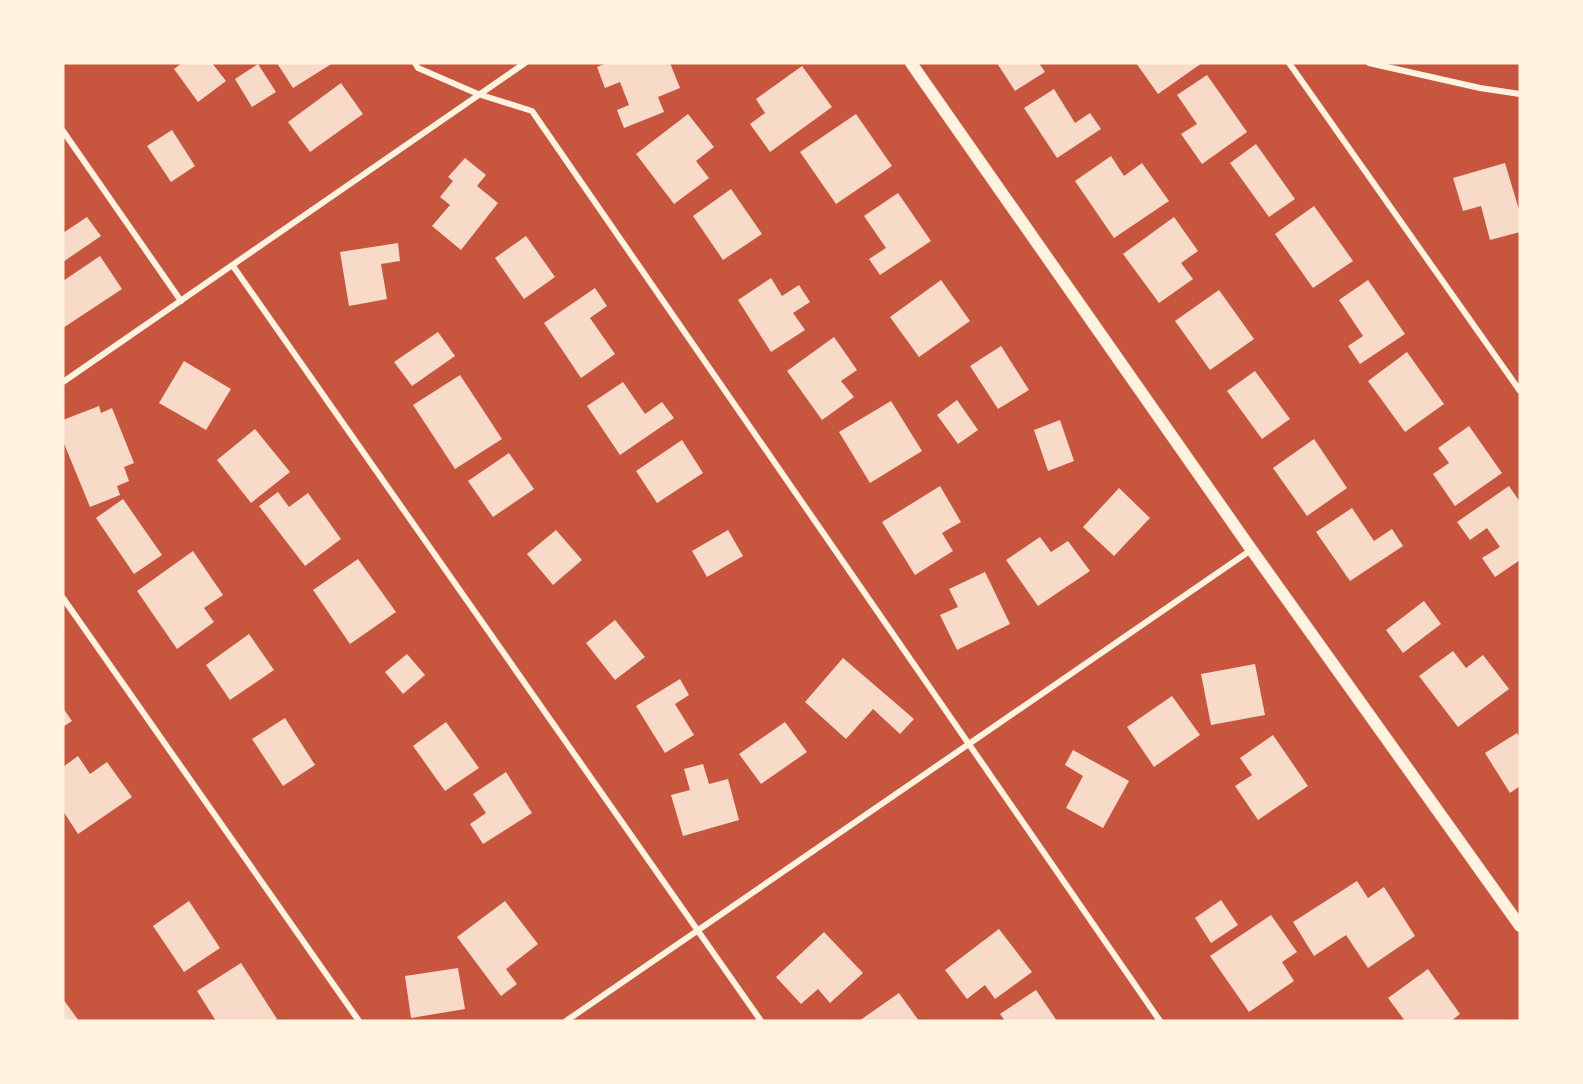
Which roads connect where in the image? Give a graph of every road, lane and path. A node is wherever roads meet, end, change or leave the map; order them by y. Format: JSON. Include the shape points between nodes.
{"nodes":[{"id":1,"x":415,"y":63,"type":"edge"},
{"id":2,"x":525,"y":63,"type":"edge"},
{"id":3,"x":910,"y":63,"type":"edge"},
{"id":4,"x":1289,"y":63,"type":"edge"},
{"id":5,"x":1369,"y":63,"type":"edge"},
{"id":6,"x":478,"y":94,"type":"junction"},
{"id":7,"x":1520,"y":94,"type":"edge"},
{"id":8,"x":63,"y":131,"type":"edge"},
{"id":9,"x":233,"y":266,"type":"junction"},
{"id":10,"x":181,"y":301,"type":"junction"},
{"id":11,"x":63,"y":382,"type":"edge"},
{"id":12,"x":1520,"y":391,"type":"edge"},
{"id":13,"x":1251,"y":549,"type":"junction"},
{"id":14,"x":63,"y":598,"type":"edge"},
{"id":15,"x":968,"y":744,"type":"junction"},
{"id":16,"x":1520,"y":926,"type":"edge"},
{"id":17,"x":698,"y":930,"type":"junction"},
{"id":18,"x":359,"y":1021,"type":"edge"},
{"id":19,"x":566,"y":1021,"type":"edge"},
{"id":20,"x":760,"y":1021,"type":"edge"},
{"id":21,"x":1160,"y":1021,"type":"edge"}],
"edges":[{"from":1,"to":6,"type":"street","via":[[418,68]]},
{"from":2,"to":6,"type":"street"},
{"from":3,"to":13,"type":"main road"},
{"from":4,"to":12,"type":"street"},
{"from":5,"to":7,"type":"street"},
{"from":6,"to":9,"type":"street"},
{"from":6,"to":15,"type":"street","via":[[532,111]]},
{"from":8,"to":10,"type":"street"},
{"from":9,"to":10,"type":"street"},
{"from":9,"to":17,"type":"street"},
{"from":10,"to":11,"type":"street"},
{"from":13,"to":15,"type":"street"},
{"from":13,"to":16,"type":"main road"},
{"from":14,"to":18,"type":"street"},
{"from":15,"to":17,"type":"street"},
{"from":15,"to":21,"type":"street"},
{"from":17,"to":19,"type":"street"},
{"from":17,"to":20,"type":"street"}]}
